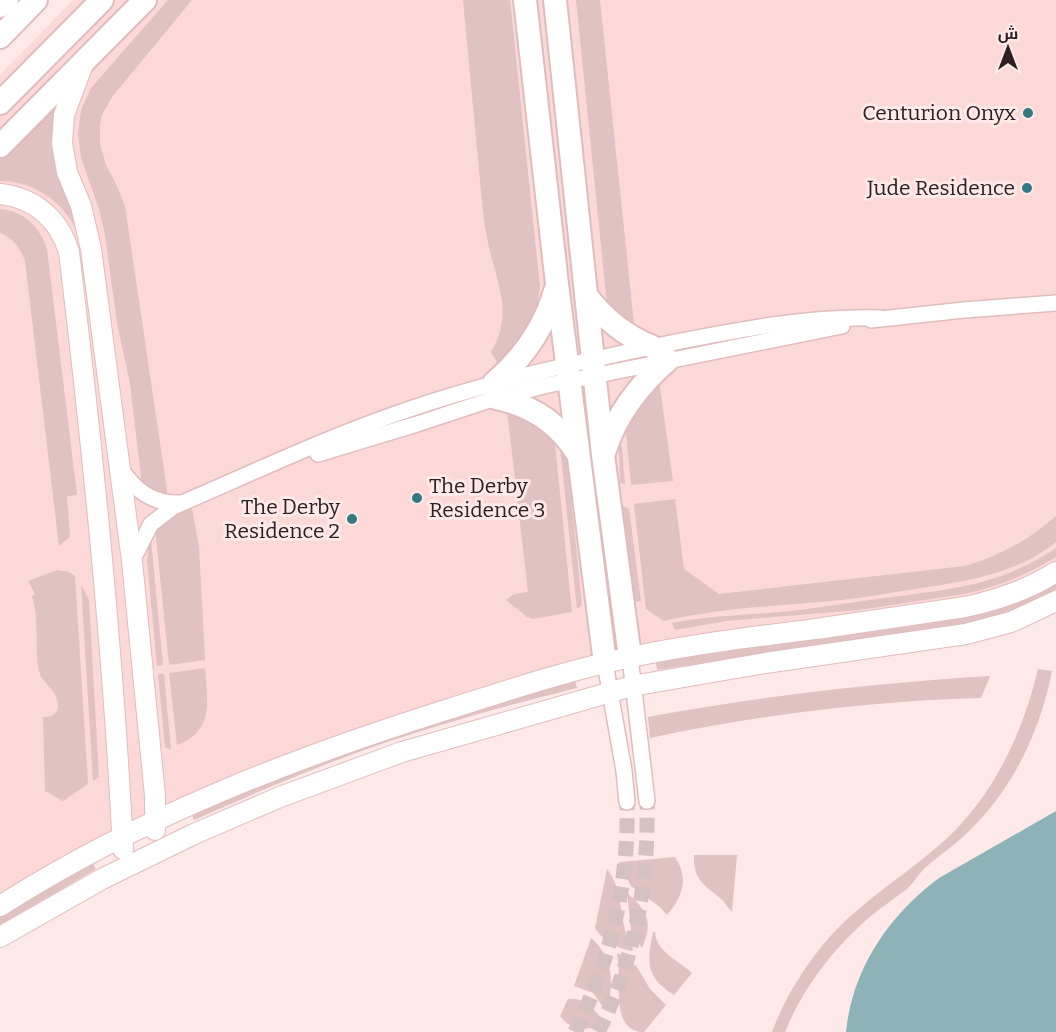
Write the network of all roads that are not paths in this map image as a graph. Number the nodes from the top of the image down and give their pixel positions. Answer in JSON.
{"nodes":[{"id":1,"x":7,"y":0,"type":"edge"},
{"id":2,"x":36,"y":0,"type":"edge"},
{"id":3,"x":102,"y":0,"type":"edge"},
{"id":4,"x":145,"y":0,"type":"edge"},
{"id":5,"x":525,"y":0,"type":"edge"},
{"id":6,"x":555,"y":0,"type":"edge"},
{"id":7,"x":0,"y":6,"type":"edge"},
{"id":8,"x":0,"y":37,"type":"edge"},
{"id":9,"x":84,"y":62,"type":"junction"},
{"id":10,"x":0,"y":103,"type":"edge"},
{"id":11,"x":0,"y":146,"type":"edge"},
{"id":12,"x":0,"y":194,"type":"edge"},
{"id":13,"x":557,"y":284,"type":"junction"},
{"id":14,"x":586,"y":295,"type":"junction"},
{"id":15,"x":1056,"y":303,"type":"edge"},
{"id":16,"x":661,"y":353,"type":"junction"},
{"id":17,"x":594,"y":367,"type":"junction"},
{"id":18,"x":568,"y":372,"type":"junction"},
{"id":19,"x":494,"y":391,"type":"junction"},
{"id":20,"x":578,"y":454,"type":"junction"},
{"id":21,"x":603,"y":455,"type":"junction"},
{"id":22,"x":120,"y":468,"type":"junction"},
{"id":23,"x":181,"y":503,"type":"junction"},
{"id":24,"x":132,"y":561,"type":"junction"},
{"id":25,"x":1056,"y":572,"type":"edge"},
{"id":26,"x":1056,"y":601,"type":"edge"},
{"id":27,"x":630,"y":657,"type":"junction"},
{"id":28,"x":605,"y":663,"type":"junction"},
{"id":29,"x":632,"y":686,"type":"junction"},
{"id":30,"x":611,"y":692,"type":"junction"},
{"id":31,"x":648,"y":801,"type":"tunnel mouth"},
{"id":32,"x":627,"y":802,"type":"tunnel mouth"},
{"id":33,"x":155,"y":821,"type":"junction"},
{"id":34,"x":122,"y":837,"type":"junction"},
{"id":35,"x":154,"y":853,"type":"junction"},
{"id":36,"x":124,"y":868,"type":"junction"},
{"id":37,"x":0,"y":906,"type":"edge"},
{"id":38,"x":0,"y":937,"type":"edge"}],
"edges":[{"from":1,"to":7,"type":"main road"},
{"from":2,"to":8,"type":"main road"},
{"from":3,"to":10,"type":"main road"},
{"from":4,"to":9,"type":"main road"},
{"from":5,"to":13,"type":"main road"},
{"from":6,"to":14,"type":"main road"},
{"from":9,"to":11,"type":"main road"},
{"from":9,"to":22,"type":"street"},
{"from":12,"to":34,"type":"street"},
{"from":13,"to":18,"type":"main road"},
{"from":13,"to":19,"type":"main road"},
{"from":14,"to":16,"type":"main road"},
{"from":14,"to":17,"type":"main road"},
{"from":15,"to":16,"type":"street"},
{"from":16,"to":17,"type":"street"},
{"from":16,"to":21,"type":"main road"},
{"from":17,"to":18,"type":"street"},
{"from":17,"to":21,"type":"main road"},
{"from":18,"to":19,"type":"street"},
{"from":18,"to":20,"type":"main road"},
{"from":19,"to":20,"type":"main road"},
{"from":19,"to":23,"type":"street"},
{"from":20,"to":28,"type":"main road"},
{"from":21,"to":27,"type":"main road"},
{"from":22,"to":23,"type":"street"},
{"from":22,"to":24,"type":"street"},
{"from":23,"to":24,"type":"street"},
{"from":24,"to":33,"type":"street"},
{"from":25,"to":27,"type":"street"},
{"from":26,"to":29,"type":"street"},
{"from":27,"to":28,"type":"street"},
{"from":27,"to":29,"type":"street"},
{"from":28,"to":30,"type":"street"},
{"from":28,"to":33,"type":"street"},
{"from":29,"to":30,"type":"street"},
{"from":29,"to":31,"type":"street"},
{"from":30,"to":32,"type":"street"},
{"from":30,"to":35,"type":"street"},
{"from":33,"to":34,"type":"street"},
{"from":33,"to":35,"type":"street"},
{"from":34,"to":36,"type":"street"},
{"from":34,"to":37,"type":"street"},
{"from":35,"to":36,"type":"street"},
{"from":36,"to":38,"type":"street"}]}
